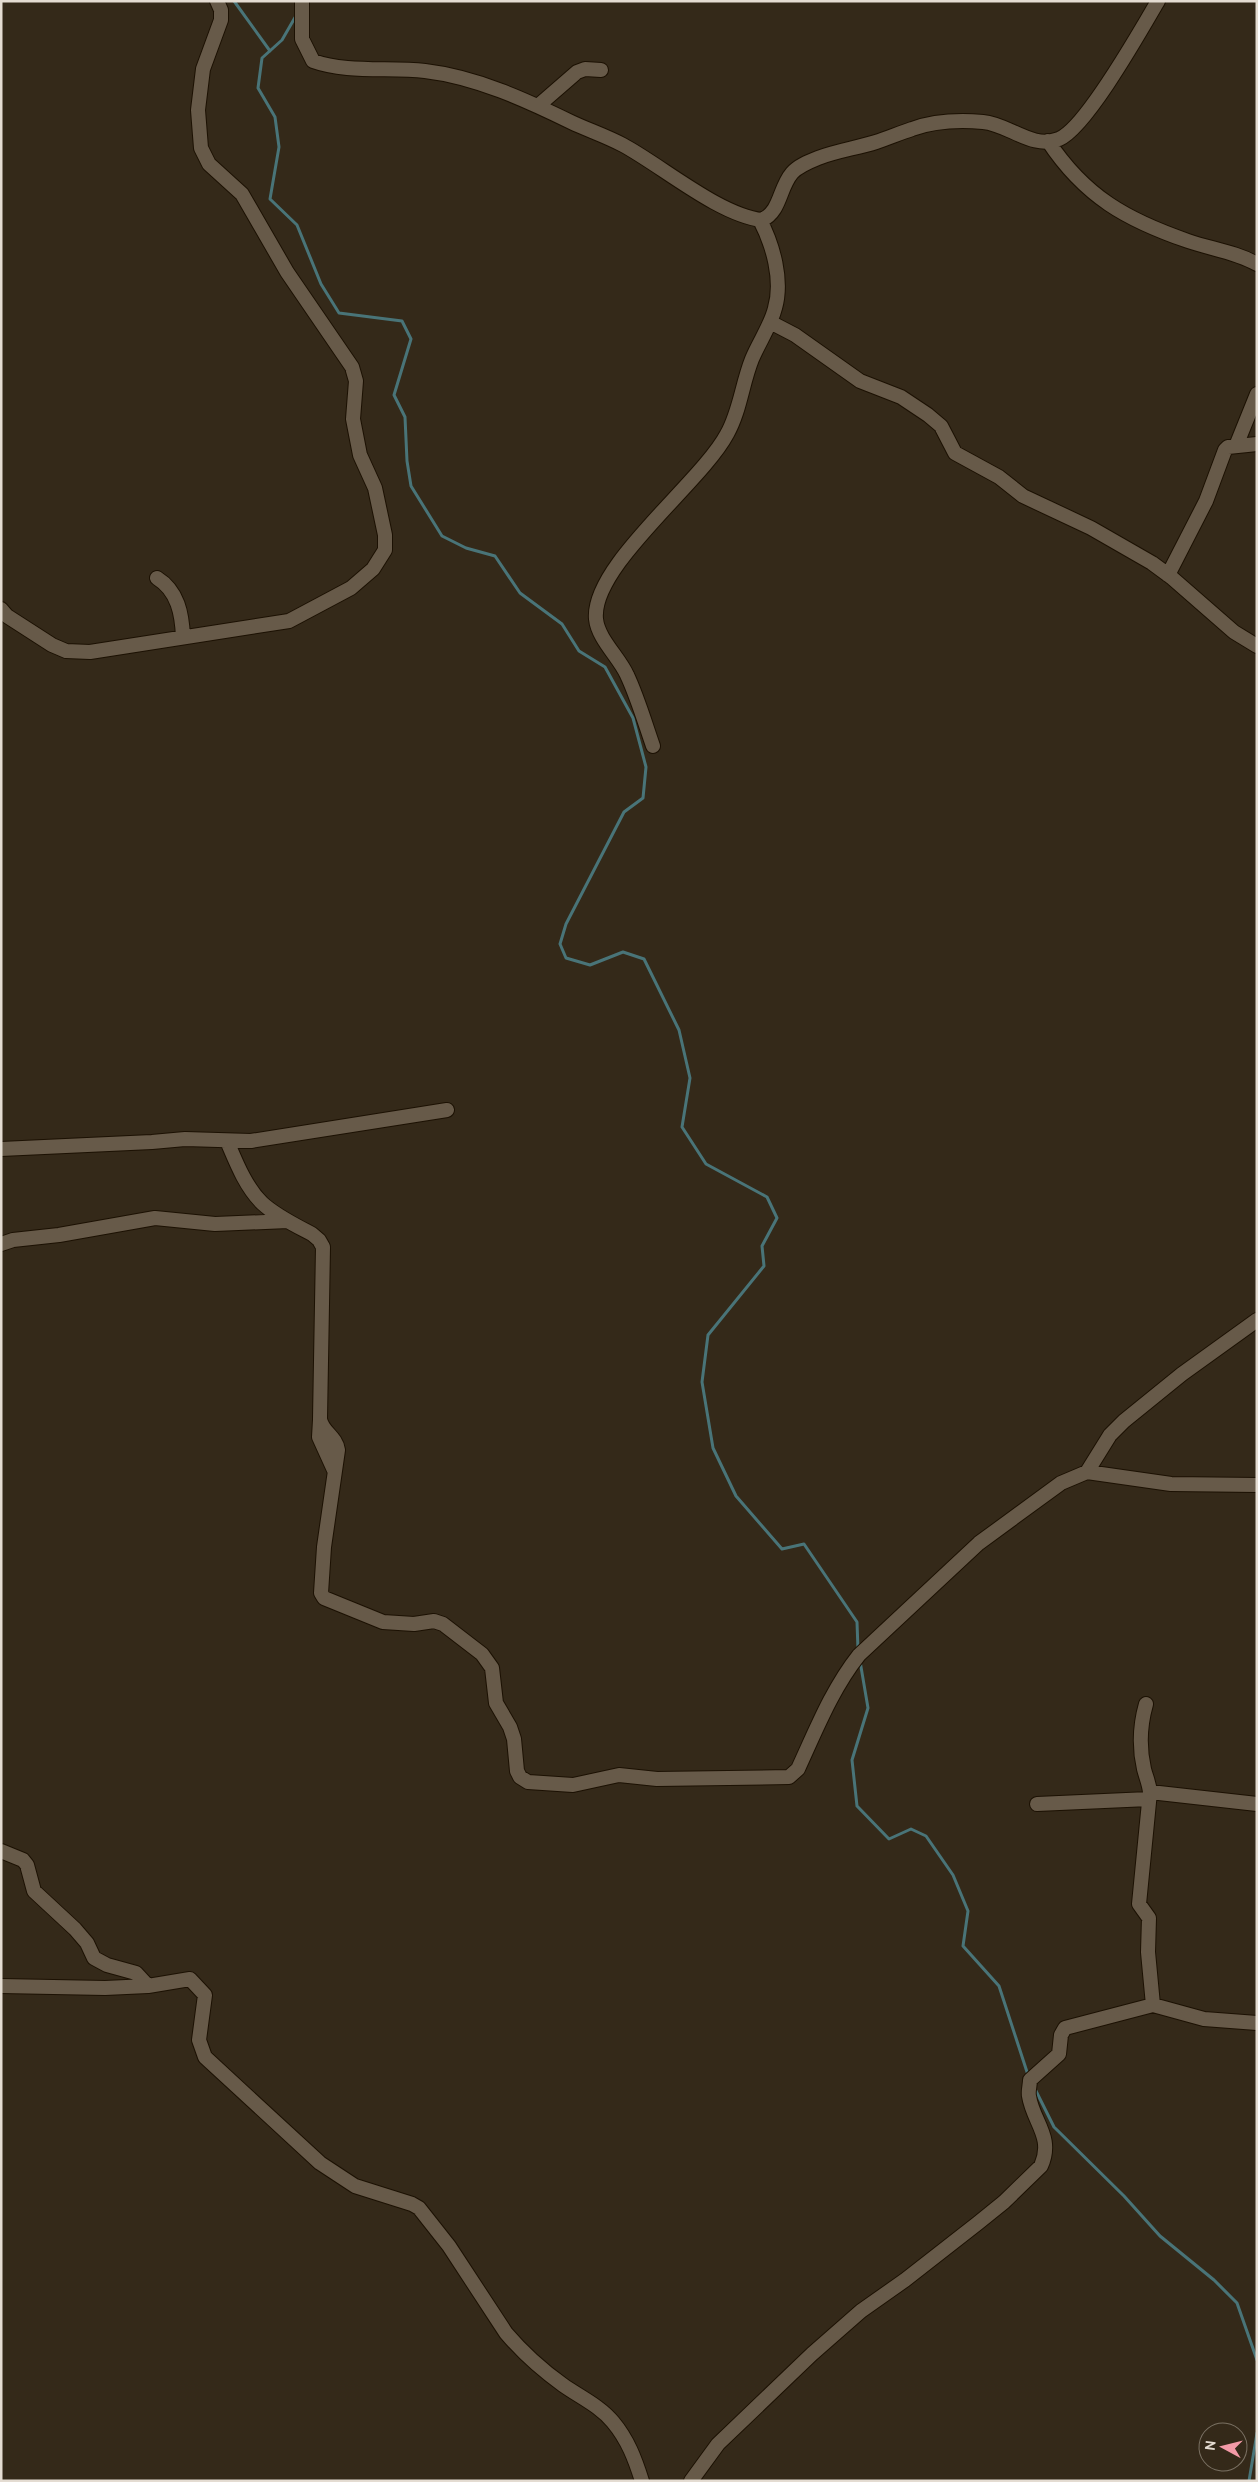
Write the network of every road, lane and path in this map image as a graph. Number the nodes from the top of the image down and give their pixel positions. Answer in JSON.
{"nodes":[{"id":1,"x":217,"y":1,"type":"edge"},
{"id":2,"x":302,"y":1,"type":"edge"},
{"id":3,"x":1158,"y":1,"type":"edge"},
{"id":4,"x":601,"y":70,"type":"dead end"},
{"id":5,"x":539,"y":106,"type":"junction"},
{"id":6,"x":1048,"y":142,"type":"junction"},
{"id":7,"x":760,"y":220,"type":"junction"},
{"id":8,"x":1257,"y":264,"type":"edge"},
{"id":9,"x":770,"y":322,"type":"junction"},
{"id":10,"x":1257,"y":394,"type":"edge"},
{"id":11,"x":1257,"y":444,"type":"edge"},
{"id":12,"x":1236,"y":446,"type":"junction"},
{"id":13,"x":1168,"y":575,"type":"junction"},
{"id":14,"x":157,"y":578,"type":"dead end"},
{"id":15,"x":1,"y":609,"type":"edge"},
{"id":16,"x":183,"y":637,"type":"junction"},
{"id":17,"x":1257,"y":646,"type":"edge"},
{"id":18,"x":653,"y":746,"type":"dead end"},
{"id":19,"x":447,"y":1110,"type":"dead end"},
{"id":20,"x":227,"y":1141,"type":"junction"},
{"id":21,"x":1,"y":1149,"type":"edge"},
{"id":22,"x":288,"y":1220,"type":"junction"},
{"id":23,"x":1,"y":1244,"type":"edge"},
{"id":24,"x":1257,"y":1320,"type":"edge"},
{"id":25,"x":1086,"y":1472,"type":"junction"},
{"id":26,"x":1257,"y":1485,"type":"edge"},
{"id":27,"x":1146,"y":1704,"type":"dead end"},
{"id":28,"x":1150,"y":1796,"type":"junction"},
{"id":29,"x":1037,"y":1804,"type":"dead end"},
{"id":30,"x":1257,"y":1804,"type":"edge"},
{"id":31,"x":1,"y":1851,"type":"edge"},
{"id":32,"x":1,"y":1986,"type":"edge"},
{"id":33,"x":148,"y":1986,"type":"junction"},
{"id":34,"x":1153,"y":2005,"type":"junction"},
{"id":35,"x":1257,"y":2023,"type":"edge"},
{"id":36,"x":642,"y":2481,"type":"edge"},
{"id":37,"x":691,"y":2481,"type":"edge"}],
"edges":[{"from":1,"to":16,"type":"street"},
{"from":2,"to":5,"type":"street"},
{"from":3,"to":6,"type":"street"},
{"from":4,"to":5,"type":"street"},
{"from":5,"to":7,"type":"street"},
{"from":6,"to":7,"type":"street"},
{"from":6,"to":8,"type":"street"},
{"from":7,"to":9,"type":"street"},
{"from":9,"to":13,"type":"street"},
{"from":9,"to":18,"type":"street"},
{"from":10,"to":12,"type":"street"},
{"from":11,"to":12,"type":"street"},
{"from":12,"to":13,"type":"street"},
{"from":13,"to":17,"type":"street"},
{"from":14,"to":16,"type":"street"},
{"from":15,"to":16,"type":"street"},
{"from":19,"to":20,"type":"street"},
{"from":20,"to":21,"type":"street"},
{"from":20,"to":22,"type":"street"},
{"from":22,"to":23,"type":"street"},
{"from":22,"to":25,"type":"street"},
{"from":24,"to":25,"type":"street"},
{"from":25,"to":26,"type":"street"},
{"from":27,"to":28,"type":"street"},
{"from":28,"to":29,"type":"street"},
{"from":28,"to":30,"type":"street"},
{"from":28,"to":34,"type":"street"},
{"from":31,"to":33,"type":"street"},
{"from":32,"to":33,"type":"street"},
{"from":33,"to":36,"type":"street"},
{"from":34,"to":35,"type":"street"},
{"from":34,"to":37,"type":"street"}]}
